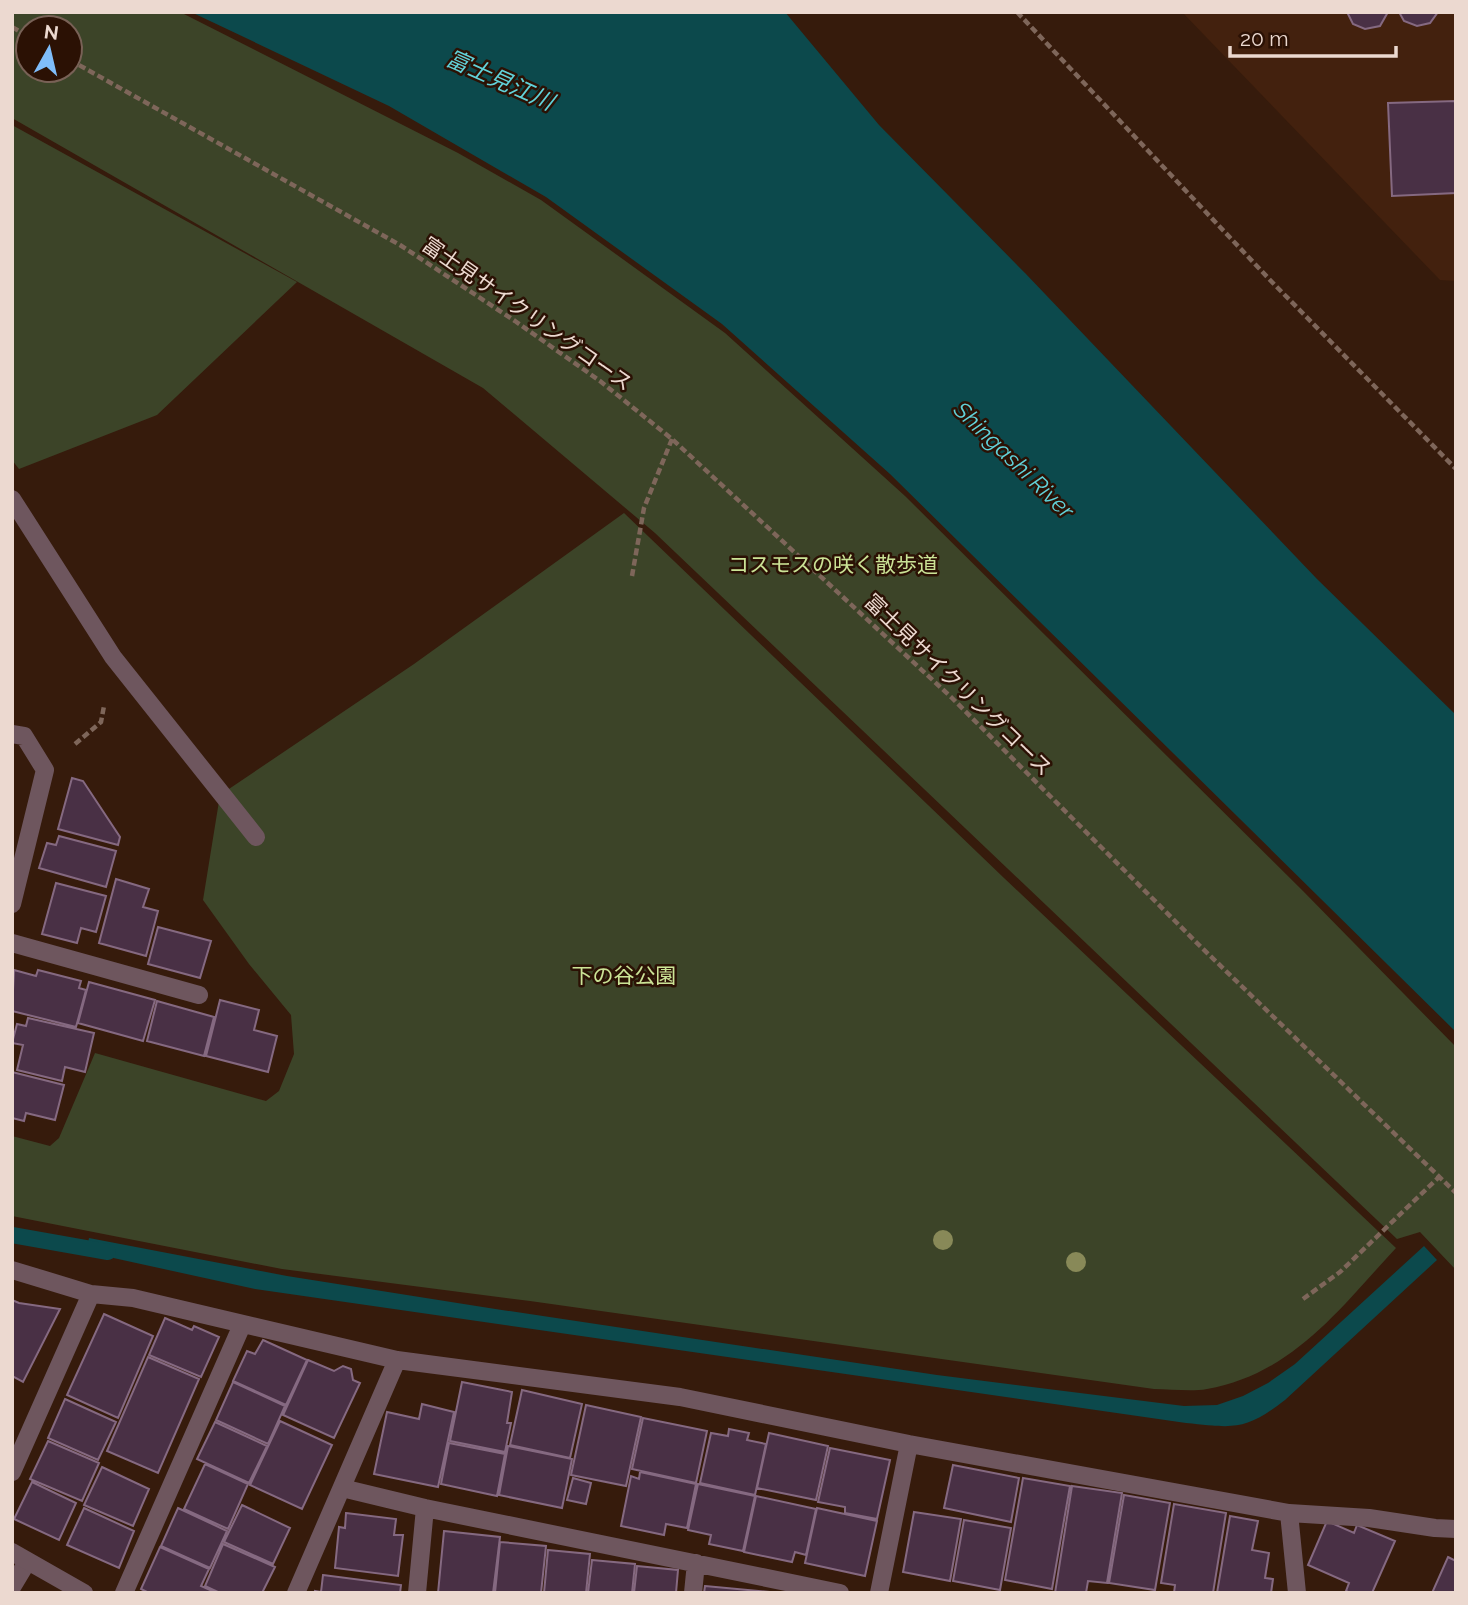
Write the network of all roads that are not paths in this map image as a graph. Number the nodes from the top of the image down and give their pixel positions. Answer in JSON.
{"nodes":[{"id":1,"x":12,"y":499,"type":"edge"},
{"id":2,"x":12,"y":734,"type":"edge"},
{"id":3,"x":256,"y":837,"type":"dead end"},
{"id":4,"x":12,"y":904,"type":"edge"},
{"id":5,"x":12,"y":943,"type":"edge"},
{"id":6,"x":199,"y":995,"type":"dead end"},
{"id":7,"x":12,"y":1270,"type":"edge"},
{"id":8,"x":91,"y":1294,"type":"junction"},
{"id":9,"x":242,"y":1325,"type":"junction"},
{"id":10,"x":397,"y":1360,"type":"junction"},
{"id":11,"x":909,"y":1444,"type":"junction"},
{"id":12,"x":12,"y":1472,"type":"edge"},
{"id":13,"x":342,"y":1488,"type":"junction"},
{"id":14,"x":425,"y":1508,"type":"junction"},
{"id":15,"x":1289,"y":1513,"type":"junction"},
{"id":16,"x":1456,"y":1529,"type":"edge"},
{"id":17,"x":20,"y":1557,"type":"edge"},
{"id":18,"x":696,"y":1563,"type":"junction"},
{"id":19,"x":12,"y":1587,"type":"edge"},
{"id":20,"x":84,"y":1593,"type":"edge"},
{"id":21,"x":124,"y":1593,"type":"edge"},
{"id":22,"x":296,"y":1593,"type":"edge"},
{"id":23,"x":417,"y":1593,"type":"edge"},
{"id":24,"x":693,"y":1593,"type":"edge"},
{"id":25,"x":840,"y":1593,"type":"edge"},
{"id":26,"x":878,"y":1593,"type":"edge"},
{"id":27,"x":1297,"y":1593,"type":"edge"}],
"edges":[{"from":1,"to":3,"type":"street"},
{"from":2,"to":4,"type":"street"},
{"from":5,"to":6,"type":"street"},
{"from":7,"to":8,"type":"street"},
{"from":8,"to":9,"type":"street"},
{"from":8,"to":12,"type":"street"},
{"from":9,"to":10,"type":"street"},
{"from":9,"to":21,"type":"street"},
{"from":10,"to":11,"type":"street"},
{"from":10,"to":13,"type":"street"},
{"from":11,"to":15,"type":"street"},
{"from":11,"to":26,"type":"street"},
{"from":13,"to":14,"type":"street"},
{"from":13,"to":22,"type":"street"},
{"from":14,"to":18,"type":"street"},
{"from":14,"to":23,"type":"street"},
{"from":15,"to":16,"type":"street"},
{"from":15,"to":27,"type":"street"},
{"from":17,"to":19,"type":"street"},
{"from":17,"to":20,"type":"street"},
{"from":18,"to":24,"type":"street"},
{"from":18,"to":25,"type":"street"}]}
